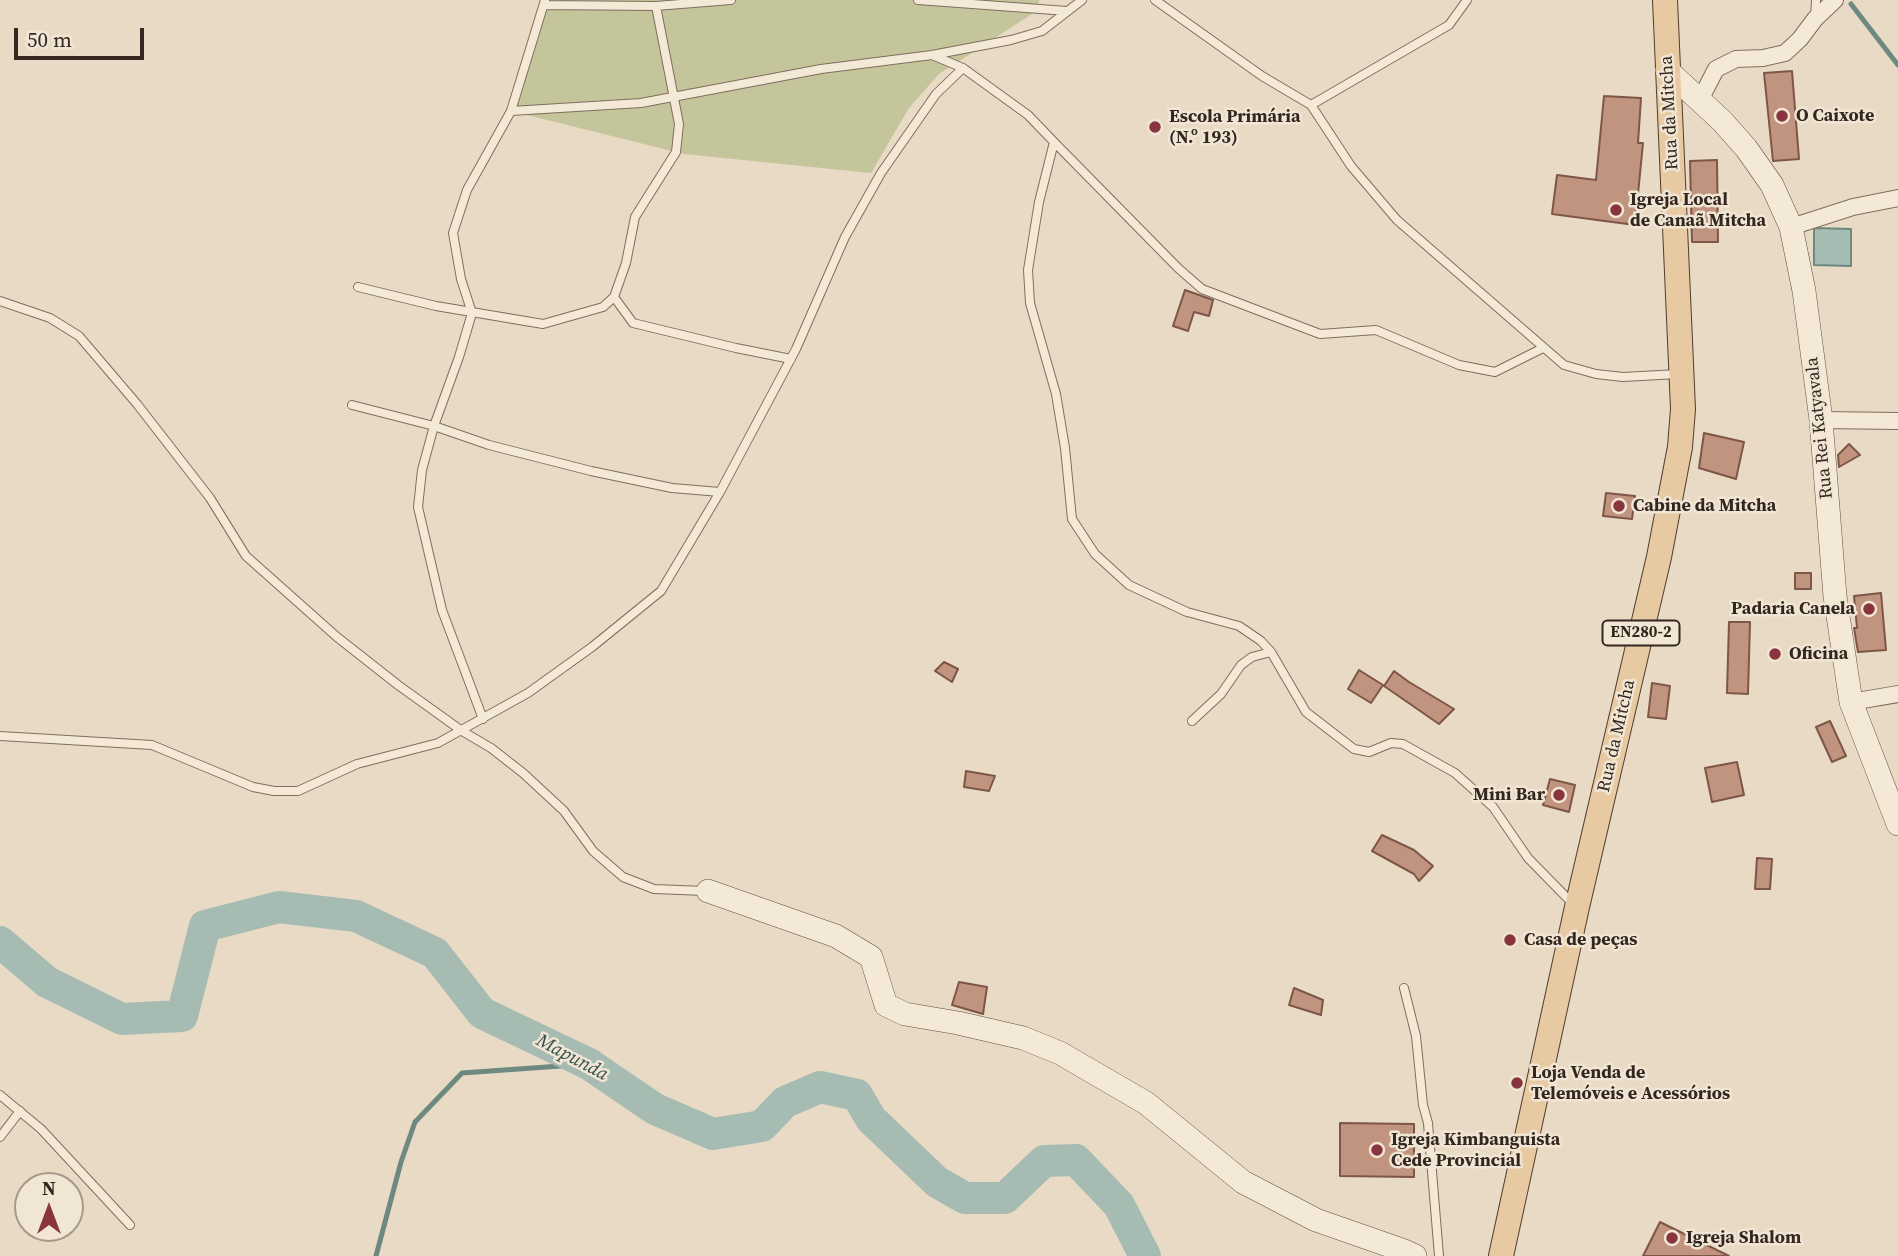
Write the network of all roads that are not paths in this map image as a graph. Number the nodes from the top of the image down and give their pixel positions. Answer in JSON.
{"nodes":[{"id":1,"x":731,"y":0,"type":"edge"},
{"id":2,"x":918,"y":0,"type":"edge"},
{"id":3,"x":1082,"y":0,"type":"edge"},
{"id":4,"x":1155,"y":0,"type":"edge"},
{"id":5,"x":1467,"y":0,"type":"edge"},
{"id":6,"x":1665,"y":0,"type":"edge"},
{"id":7,"x":1816,"y":0,"type":"edge"},
{"id":8,"x":1835,"y":0,"type":"edge"},
{"id":9,"x":545,"y":3,"type":"edge"},
{"id":10,"x":656,"y":6,"type":"junction"},
{"id":11,"x":1067,"y":11,"type":"junction"},
{"id":12,"x":1815,"y":19,"type":"junction"},
{"id":13,"x":932,"y":55,"type":"junction"},
{"id":14,"x":963,"y":68,"type":"junction"},
{"id":15,"x":1668,"y":70,"type":"junction"},
{"id":16,"x":674,"y":98,"type":"junction"},
{"id":17,"x":1700,"y":100,"type":"junction"},
{"id":18,"x":1311,"y":105,"type":"junction"},
{"id":19,"x":511,"y":111,"type":"junction"},
{"id":20,"x":1054,"y":142,"type":"junction"},
{"id":21,"x":1898,"y":198,"type":"edge"},
{"id":22,"x":1791,"y":227,"type":"junction"},
{"id":23,"x":358,"y":286,"type":"dead end"},
{"id":24,"x":614,"y":297,"type":"junction"},
{"id":25,"x":0,"y":301,"type":"edge"},
{"id":26,"x":472,"y":313,"type":"junction"},
{"id":27,"x":1544,"y":348,"type":"junction"},
{"id":28,"x":791,"y":359,"type":"junction"},
{"id":29,"x":1681,"y":374,"type":"junction"},
{"id":30,"x":352,"y":405,"type":"dead end"},
{"id":31,"x":1821,"y":420,"type":"junction"},
{"id":32,"x":1898,"y":421,"type":"edge"},
{"id":33,"x":434,"y":426,"type":"junction"},
{"id":34,"x":720,"y":492,"type":"junction"},
{"id":35,"x":1271,"y":652,"type":"junction"},
{"id":36,"x":1898,"y":694,"type":"edge"},
{"id":37,"x":1851,"y":702,"type":"junction"},
{"id":38,"x":483,"y":719,"type":"junction"},
{"id":39,"x":1192,"y":721,"type":"dead end"},
{"id":40,"x":461,"y":732,"type":"junction"},
{"id":41,"x":0,"y":736,"type":"edge"},
{"id":42,"x":1898,"y":824,"type":"edge"},
{"id":43,"x":708,"y":891,"type":"joint"},
{"id":44,"x":1577,"y":907,"type":"junction"},
{"id":45,"x":1404,"y":988,"type":"dead end"},
{"id":46,"x":0,"y":1095,"type":"edge"},
{"id":47,"x":20,"y":1111,"type":"junction"},
{"id":48,"x":0,"y":1137,"type":"edge"},
{"id":49,"x":130,"y":1225,"type":"dead end"},
{"id":50,"x":1415,"y":1256,"type":"edge"},
{"id":51,"x":1439,"y":1256,"type":"edge"},
{"id":52,"x":1502,"y":1256,"type":"edge"}],
"edges":[{"from":1,"to":10,"type":"lane"},
{"from":2,"to":11,"type":"lane"},
{"from":3,"to":11,"type":"lane"},
{"from":4,"to":18,"type":"lane"},
{"from":5,"to":18,"type":"lane"},
{"from":6,"to":15,"type":"main road","name":"Rua da Mitcha","number":"EN280-2"},
{"from":7,"to":12,"type":"lane"},
{"from":8,"to":12,"type":"street"},
{"from":9,"to":10,"type":"lane"},
{"from":9,"to":19,"type":"lane"},
{"from":10,"to":16,"type":"lane"},
{"from":11,"to":13,"type":"lane"},
{"from":12,"to":17,"type":"street"},
{"from":13,"to":14,"type":"lane"},
{"from":13,"to":16,"type":"lane"},
{"from":14,"to":20,"type":"lane"},
{"from":14,"to":28,"type":"lane"},
{"from":15,"to":17,"type":"main road","name":"Rua Rei Katyavala"},
{"from":15,"to":29,"type":"main road","name":"Rua da Mitcha","number":"EN280-2"},
{"from":16,"to":19,"type":"lane"},
{"from":16,"to":24,"type":"lane"},
{"from":17,"to":22,"type":"main road","name":"Rua Rei Katyavala"},
{"from":18,"to":27,"type":"lane"},
{"from":19,"to":26,"type":"lane"},
{"from":20,"to":27,"type":"lane"},
{"from":20,"to":35,"type":"lane"},
{"from":21,"to":22,"type":"street"},
{"from":22,"to":31,"type":"main road","name":"Rua Rei Katyavala"},
{"from":23,"to":26,"type":"lane"},
{"from":24,"to":26,"type":"lane"},
{"from":24,"to":28,"type":"lane"},
{"from":25,"to":40,"type":"lane"},
{"from":26,"to":33,"type":"lane"},
{"from":27,"to":29,"type":"lane"},
{"from":28,"to":34,"type":"lane"},
{"from":29,"to":44,"type":"main road","name":"Rua da Mitcha","number":"EN280-2"},
{"from":30,"to":33,"type":"lane"},
{"from":31,"to":32,"type":"street"},
{"from":31,"to":37,"type":"main road","name":"Rua Rei Katyavala"},
{"from":33,"to":34,"type":"lane"},
{"from":33,"to":38,"type":"lane"},
{"from":34,"to":38,"type":"lane"},
{"from":35,"to":39,"type":"lane"},
{"from":35,"to":44,"type":"lane"},
{"from":36,"to":37,"type":"street"},
{"from":37,"to":42,"type":"main road","name":"Rua Rei Katyavala"},
{"from":38,"to":40,"type":"lane"},
{"from":40,"to":41,"type":"lane"},
{"from":40,"to":43,"type":"lane"},
{"from":43,"to":50,"type":"main road"},
{"from":44,"to":52,"type":"main road","name":"Rua da Mitcha","number":"EN280-2"},
{"from":45,"to":51,"type":"lane"},
{"from":46,"to":47,"type":"lane"},
{"from":47,"to":48,"type":"lane"},
{"from":47,"to":49,"type":"lane"}]}
